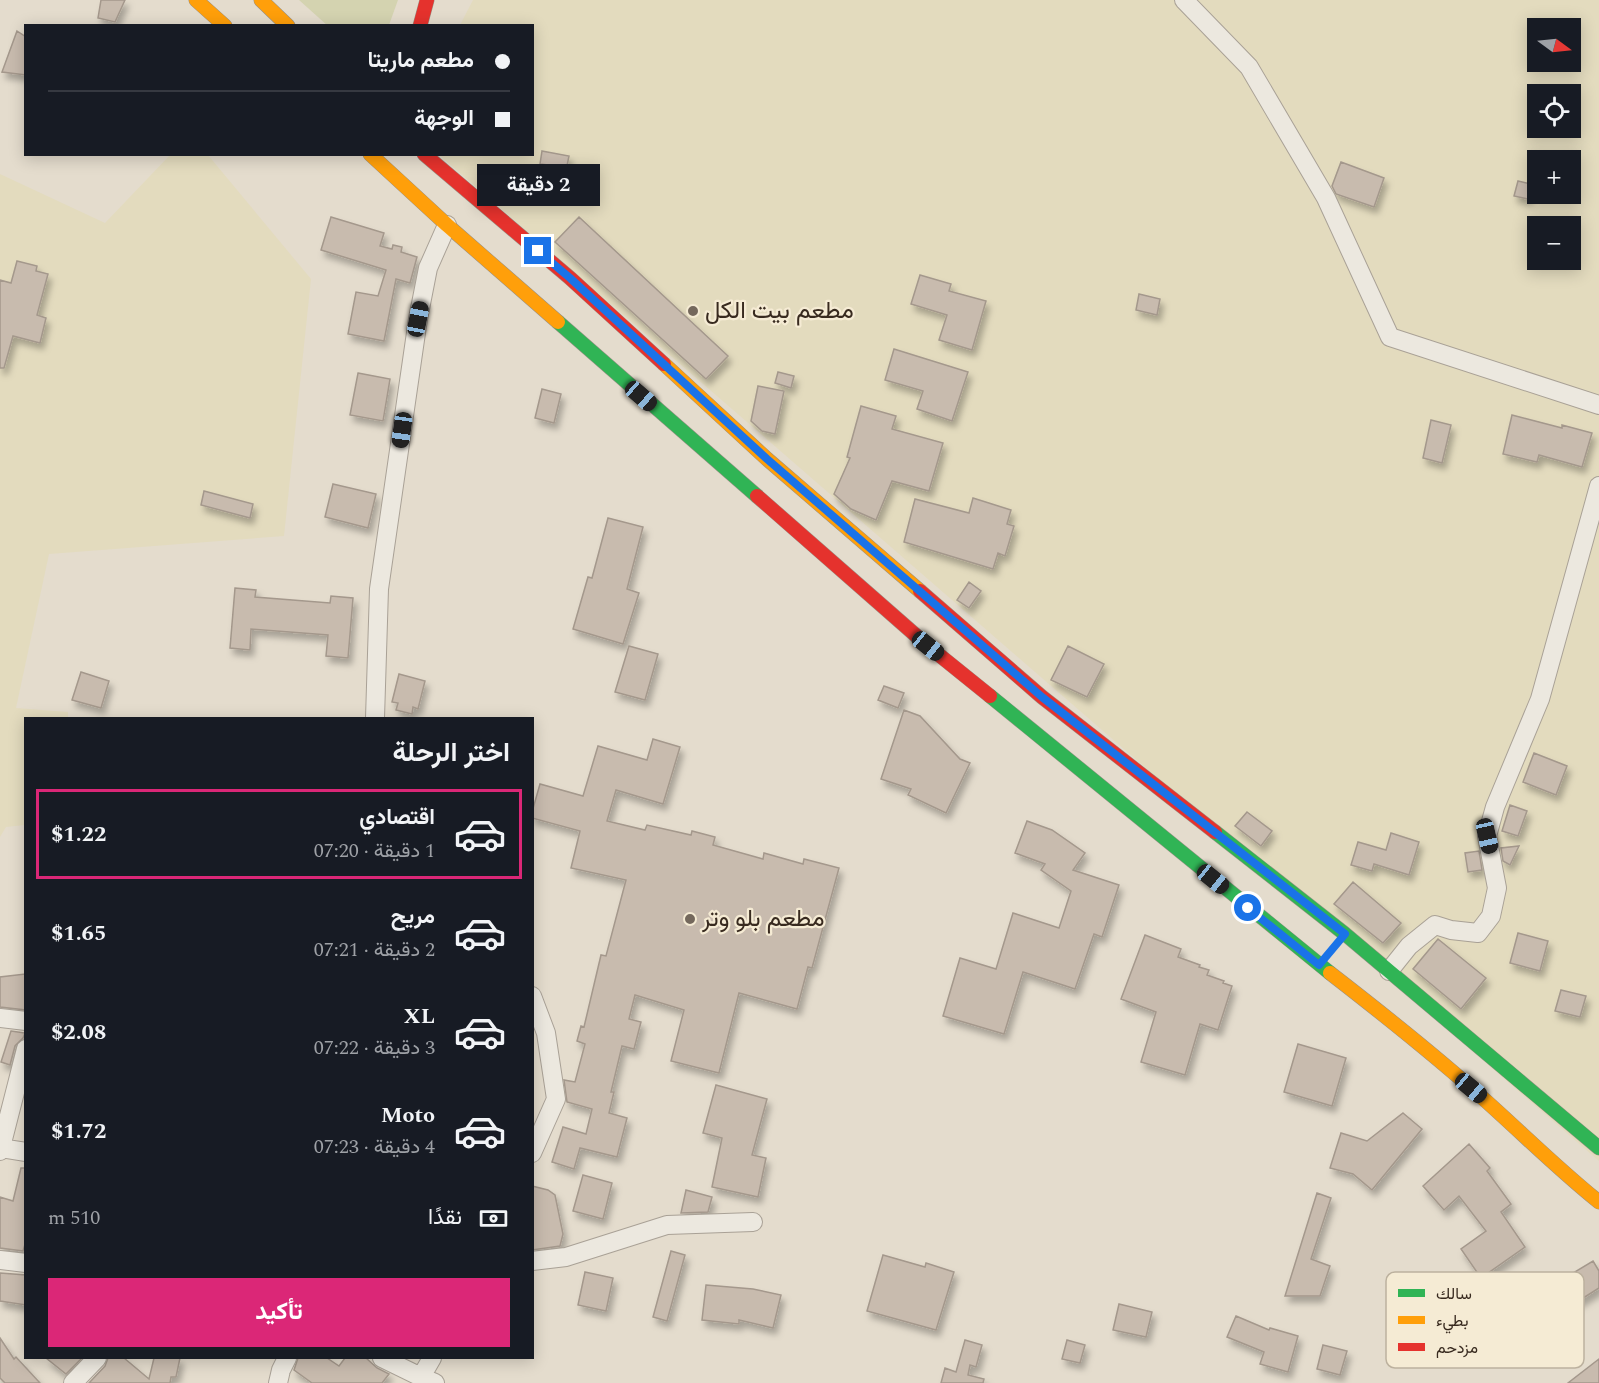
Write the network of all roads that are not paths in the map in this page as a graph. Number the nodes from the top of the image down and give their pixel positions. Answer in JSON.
{"nodes":[{"id":1,"x":196,"y":0,"type":"edge"},
{"id":2,"x":261,"y":0,"type":"edge"},
{"id":3,"x":427,"y":0,"type":"edge"},
{"id":4,"x":1184,"y":0,"type":"edge"},
{"id":5,"x":223,"y":24,"type":"edge"},
{"id":6,"x":286,"y":24,"type":"edge"},
{"id":7,"x":421,"y":24,"type":"edge"},
{"id":8,"x":372,"y":156,"type":"edge"},
{"id":9,"x":426,"y":156,"type":"edge"},
{"id":10,"x":445,"y":156,"type":"edge"},
{"id":11,"x":458,"y":183,"type":"junction"},
{"id":12,"x":447,"y":225,"type":"junction"},
{"id":13,"x":1599,"y":405,"type":"edge"},
{"id":14,"x":754,"y":471,"type":"junction"},
{"id":15,"x":1599,"y":486,"type":"edge"},
{"id":16,"x":375,"y":717,"type":"edge"},
{"id":17,"x":1389,"y":971,"type":"junction"},
{"id":18,"x":534,"y":1001,"type":"edge"},
{"id":19,"x":0,"y":1018,"type":"edge"},
{"id":20,"x":24,"y":1021,"type":"edge"},
{"id":21,"x":24,"y":1057,"type":"edge"},
{"id":22,"x":1593,"y":1147,"type":"edge"},
{"id":23,"x":534,"y":1148,"type":"edge"},
{"id":24,"x":0,"y":1149,"type":"edge"},
{"id":25,"x":24,"y":1152,"type":"edge"},
{"id":26,"x":1599,"y":1202,"type":"edge"},
{"id":27,"x":753,"y":1222,"type":"dead end"},
{"id":28,"x":0,"y":1260,"type":"edge"},
{"id":29,"x":534,"y":1261,"type":"edge"},
{"id":30,"x":24,"y":1263,"type":"edge"},
{"id":31,"x":96,"y":1359,"type":"edge"},
{"id":32,"x":286,"y":1359,"type":"edge"},
{"id":33,"x":383,"y":1359,"type":"edge"},
{"id":34,"x":432,"y":1359,"type":"edge"},
{"id":35,"x":397,"y":1375,"type":"edge"},
{"id":36,"x":428,"y":1380,"type":"edge"},
{"id":37,"x":73,"y":1383,"type":"edge"},
{"id":38,"x":278,"y":1383,"type":"edge"}],
"edges":[{"from":1,"to":5,"type":"main road"},
{"from":2,"to":6,"type":"main road"},
{"from":3,"to":7,"type":"main road"},
{"from":4,"to":13,"type":"street"},
{"from":8,"to":12,"type":"main road"},
{"from":9,"to":11,"type":"main road"},
{"from":10,"to":11,"type":"main road"},
{"from":11,"to":14,"type":"main road"},
{"from":12,"to":14,"type":"main road"},
{"from":12,"to":16,"type":"street"},
{"from":14,"to":17,"type":"main road"},
{"from":14,"to":26,"type":"main road"},
{"from":15,"to":17,"type":"street"},
{"from":17,"to":22,"type":"main road"},
{"from":18,"to":23,"type":"street"},
{"from":19,"to":20,"type":"street"},
{"from":21,"to":24,"type":"street"},
{"from":24,"to":25,"type":"street"},
{"from":27,"to":29,"type":"street"},
{"from":28,"to":30,"type":"street"},
{"from":31,"to":37,"type":"street"},
{"from":32,"to":38,"type":"street"},
{"from":33,"to":35,"type":"street"},
{"from":34,"to":36,"type":"street"},
{"from":35,"to":36,"type":"street"}]}
